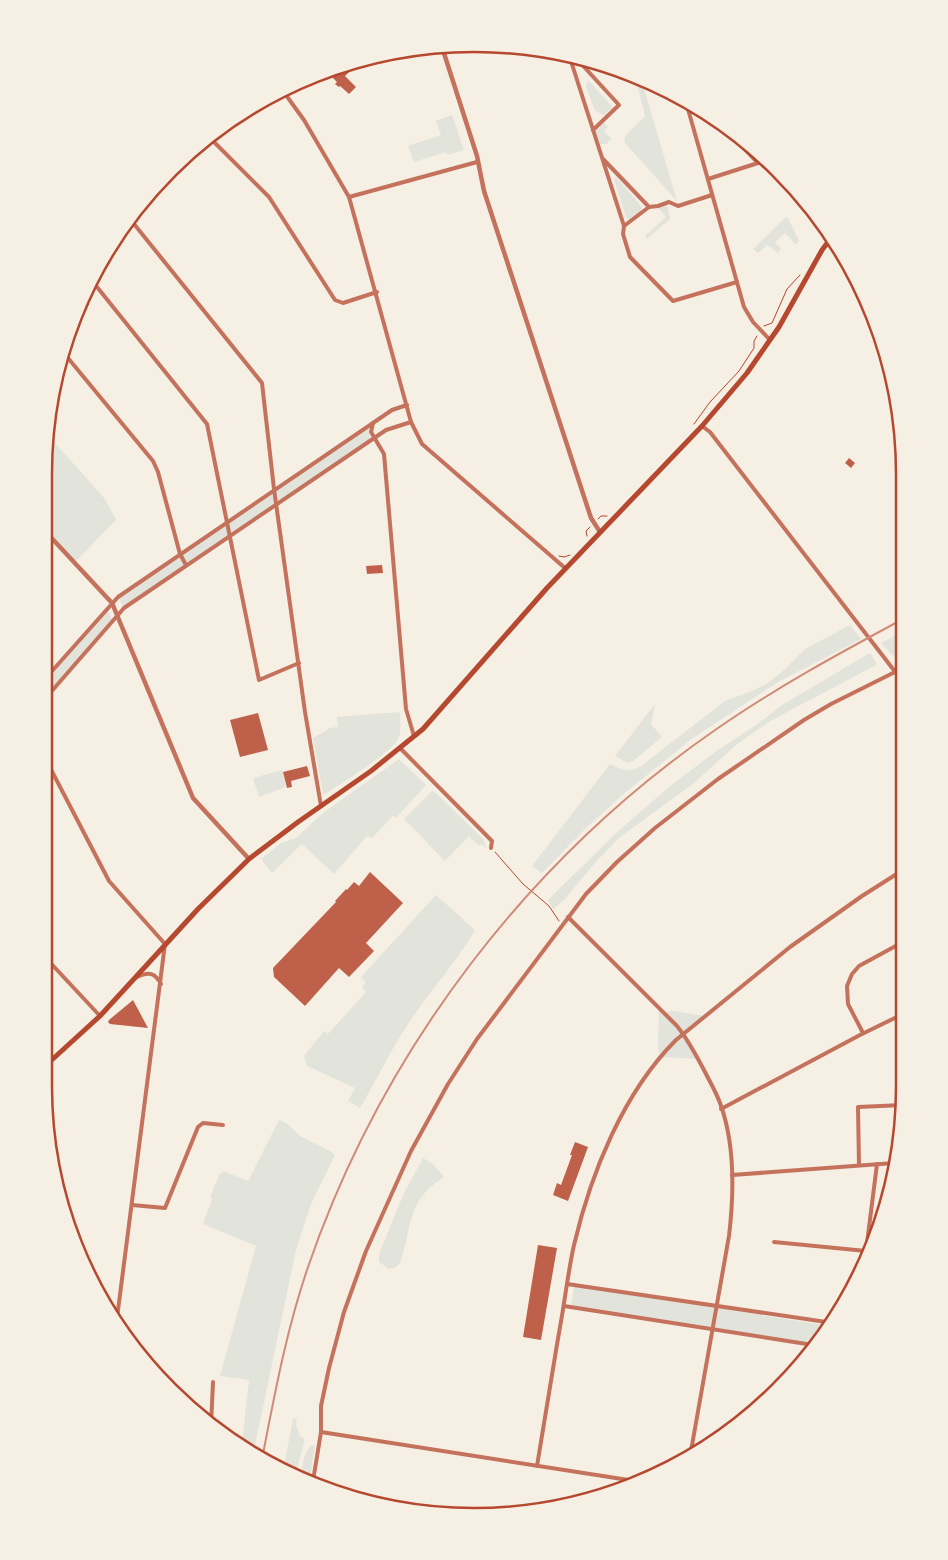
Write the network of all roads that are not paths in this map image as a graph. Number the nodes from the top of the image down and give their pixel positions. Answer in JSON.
{"nodes":[{"id":1,"x":444,"y":53,"type":"edge"},
{"id":2,"x":572,"y":65,"type":"edge"},
{"id":3,"x":585,"y":68,"type":"edge"},
{"id":4,"x":287,"y":97,"type":"edge"},
{"id":5,"x":689,"y":111,"type":"edge"},
{"id":6,"x":593,"y":130,"type":"junction"},
{"id":7,"x":214,"y":142,"type":"edge"},
{"id":8,"x":602,"y":157,"type":"junction"},
{"id":9,"x":755,"y":160,"type":"edge"},
{"id":10,"x":477,"y":162,"type":"junction"},
{"id":11,"x":758,"y":163,"type":"joint"},
{"id":12,"x":708,"y":179,"type":"junction"},
{"id":13,"x":712,"y":195,"type":"junction"},
{"id":14,"x":349,"y":197,"type":"junction"},
{"id":15,"x":649,"y":207,"type":"junction"},
{"id":16,"x":135,"y":225,"type":"edge"},
{"id":17,"x":624,"y":226,"type":"junction"},
{"id":18,"x":827,"y":245,"type":"edge"},
{"id":19,"x":737,"y":282,"type":"junction"},
{"id":20,"x":97,"y":287,"type":"edge"},
{"id":21,"x":377,"y":292,"type":"junction"},
{"id":22,"x":770,"y":340,"type":"junction"},
{"id":23,"x":69,"y":359,"type":"edge"},
{"id":24,"x":407,"y":404,"type":"junction"},
{"id":25,"x":412,"y":422,"type":"junction"},
{"id":26,"x":373,"y":423,"type":"junction"},
{"id":27,"x":702,"y":426,"type":"junction"},
{"id":28,"x":374,"y":438,"type":"junction"},
{"id":29,"x":274,"y":489,"type":"junction"},
{"id":30,"x":277,"y":504,"type":"junction"},
{"id":31,"x":227,"y":522,"type":"junction"},
{"id":32,"x":600,"y":532,"type":"junction"},
{"id":33,"x":230,"y":535,"type":"junction"},
{"id":34,"x":52,"y":539,"type":"edge"},
{"id":35,"x":180,"y":554,"type":"junction"},
{"id":36,"x":186,"y":565,"type":"junction"},
{"id":37,"x":565,"y":568,"type":"junction"},
{"id":38,"x":112,"y":603,"type":"junction"},
{"id":39,"x":118,"y":615,"type":"junction"},
{"id":40,"x":298,"y":663,"type":"junction"},
{"id":41,"x":52,"y":671,"type":"edge"},
{"id":42,"x":895,"y":672,"type":"joint"},
{"id":43,"x":52,"y":691,"type":"edge"},
{"id":44,"x":414,"y":736,"type":"junction"},
{"id":45,"x":401,"y":748,"type":"junction"},
{"id":46,"x":52,"y":771,"type":"edge"},
{"id":47,"x":321,"y":806,"type":"junction"},
{"id":48,"x":491,"y":848,"type":"road end"},
{"id":49,"x":249,"y":859,"type":"junction"},
{"id":50,"x":896,"y":874,"type":"edge"},
{"id":51,"x":568,"y":917,"type":"junction"},
{"id":52,"x":165,"y":944,"type":"junction"},
{"id":53,"x":896,"y":946,"type":"edge"},
{"id":54,"x":52,"y":965,"type":"edge"},
{"id":55,"x":137,"y":977,"type":"junction"},
{"id":56,"x":161,"y":984,"type":"junction"},
{"id":57,"x":100,"y":1016,"type":"junction"},
{"id":58,"x":896,"y":1018,"type":"edge"},
{"id":59,"x":684,"y":1034,"type":"junction"},
{"id":60,"x":863,"y":1034,"type":"junction"},
{"id":61,"x":52,"y":1060,"type":"edge"},
{"id":62,"x":895,"y":1106,"type":"edge"},
{"id":63,"x":722,"y":1108,"type":"junction"},
{"id":64,"x":223,"y":1125,"type":"dead end"},
{"id":65,"x":888,"y":1163,"type":"edge"},
{"id":66,"x":877,"y":1164,"type":"junction"},
{"id":67,"x":859,"y":1165,"type":"junction"},
{"id":68,"x":732,"y":1175,"type":"junction"},
{"id":69,"x":132,"y":1205,"type":"junction"},
{"id":70,"x":868,"y":1233,"type":"edge"},
{"id":71,"x":774,"y":1242,"type":"dead end"},
{"id":72,"x":861,"y":1251,"type":"edge"},
{"id":73,"x":567,"y":1284,"type":"junction"},
{"id":74,"x":564,"y":1306,"type":"junction"},
{"id":75,"x":716,"y":1306,"type":"junction"},
{"id":76,"x":118,"y":1311,"type":"edge"},
{"id":77,"x":823,"y":1322,"type":"edge"},
{"id":78,"x":712,"y":1329,"type":"junction"},
{"id":79,"x":807,"y":1344,"type":"edge"},
{"id":80,"x":214,"y":1382,"type":"dead end"},
{"id":81,"x":212,"y":1416,"type":"edge"},
{"id":82,"x":321,"y":1432,"type":"junction"},
{"id":83,"x":692,"y":1447,"type":"edge"},
{"id":84,"x":537,"y":1466,"type":"junction"},
{"id":85,"x":314,"y":1475,"type":"edge"},
{"id":86,"x":624,"y":1479,"type":"edge"}],
"edges":[{"from":1,"to":10,"type":"street"},
{"from":2,"to":6,"type":"street"},
{"from":3,"to":6,"type":"street"},
{"from":4,"to":14,"type":"street"},
{"from":5,"to":12,"type":"street"},
{"from":6,"to":8,"type":"street"},
{"from":7,"to":21,"type":"street"},
{"from":8,"to":15,"type":"street"},
{"from":8,"to":17,"type":"street"},
{"from":9,"to":11,"type":"street"},
{"from":10,"to":14,"type":"street"},
{"from":10,"to":32,"type":"street"},
{"from":11,"to":12,"type":"street"},
{"from":12,"to":13,"type":"street"},
{"from":13,"to":15,"type":"street"},
{"from":13,"to":19,"type":"street"},
{"from":14,"to":21,"type":"street"},
{"from":15,"to":17,"type":"street"},
{"from":16,"to":29,"type":"street"},
{"from":17,"to":19,"type":"street"},
{"from":18,"to":22,"type":"main road"},
{"from":19,"to":22,"type":"street"},
{"from":20,"to":31,"type":"street"},
{"from":21,"to":24,"type":"street"},
{"from":22,"to":27,"type":"main road"},
{"from":23,"to":35,"type":"street"},
{"from":24,"to":25,"type":"street"},
{"from":24,"to":26,"type":"street"},
{"from":25,"to":28,"type":"street"},
{"from":25,"to":37,"type":"street"},
{"from":26,"to":28,"type":"street"},
{"from":26,"to":29,"type":"street"},
{"from":27,"to":32,"type":"main road"},
{"from":27,"to":42,"type":"street"},
{"from":28,"to":30,"type":"street"},
{"from":28,"to":44,"type":"street"},
{"from":29,"to":30,"type":"street"},
{"from":29,"to":31,"type":"street"},
{"from":30,"to":33,"type":"street"},
{"from":30,"to":40,"type":"street"},
{"from":31,"to":33,"type":"street"},
{"from":31,"to":35,"type":"street"},
{"from":32,"to":37,"type":"main road"},
{"from":33,"to":36,"type":"street"},
{"from":33,"to":40,"type":"street"},
{"from":34,"to":38,"type":"street"},
{"from":35,"to":36,"type":"street"},
{"from":35,"to":38,"type":"street"},
{"from":36,"to":39,"type":"street"},
{"from":37,"to":44,"type":"main road"},
{"from":38,"to":39,"type":"street"},
{"from":38,"to":41,"type":"street"},
{"from":39,"to":43,"type":"street"},
{"from":39,"to":49,"type":"street"},
{"from":40,"to":47,"type":"street"},
{"from":42,"to":51,"type":"street"},
{"from":44,"to":45,"type":"main road"},
{"from":45,"to":47,"type":"main road"},
{"from":45,"to":48,"type":"street"},
{"from":46,"to":52,"type":"street"},
{"from":47,"to":49,"type":"main road"},
{"from":49,"to":52,"type":"main road"},
{"from":50,"to":59,"type":"street"},
{"from":51,"to":59,"type":"street"},
{"from":51,"to":82,"type":"street"},
{"from":52,"to":55,"type":"main road"},
{"from":52,"to":56,"type":"street"},
{"from":53,"to":60,"type":"street"},
{"from":54,"to":57,"type":"street"},
{"from":55,"to":56,"type":"street"},
{"from":55,"to":57,"type":"main road"},
{"from":56,"to":69,"type":"street"},
{"from":57,"to":61,"type":"main road"},
{"from":58,"to":60,"type":"street"},
{"from":59,"to":63,"type":"street"},
{"from":59,"to":73,"type":"street"},
{"from":60,"to":63,"type":"street"},
{"from":62,"to":67,"type":"street"},
{"from":63,"to":68,"type":"street"},
{"from":64,"to":69,"type":"street"},
{"from":65,"to":66,"type":"street"},
{"from":66,"to":67,"type":"street"},
{"from":66,"to":70,"type":"street"},
{"from":67,"to":68,"type":"street"},
{"from":68,"to":75,"type":"street"},
{"from":69,"to":76,"type":"street"},
{"from":71,"to":72,"type":"street"},
{"from":73,"to":74,"type":"street"},
{"from":73,"to":75,"type":"street"},
{"from":74,"to":78,"type":"street"},
{"from":74,"to":84,"type":"street"},
{"from":75,"to":77,"type":"street"},
{"from":75,"to":78,"type":"street"},
{"from":78,"to":79,"type":"street"},
{"from":78,"to":83,"type":"street"},
{"from":80,"to":81,"type":"street"},
{"from":82,"to":84,"type":"street"},
{"from":82,"to":85,"type":"street"},
{"from":84,"to":86,"type":"street"}]}
